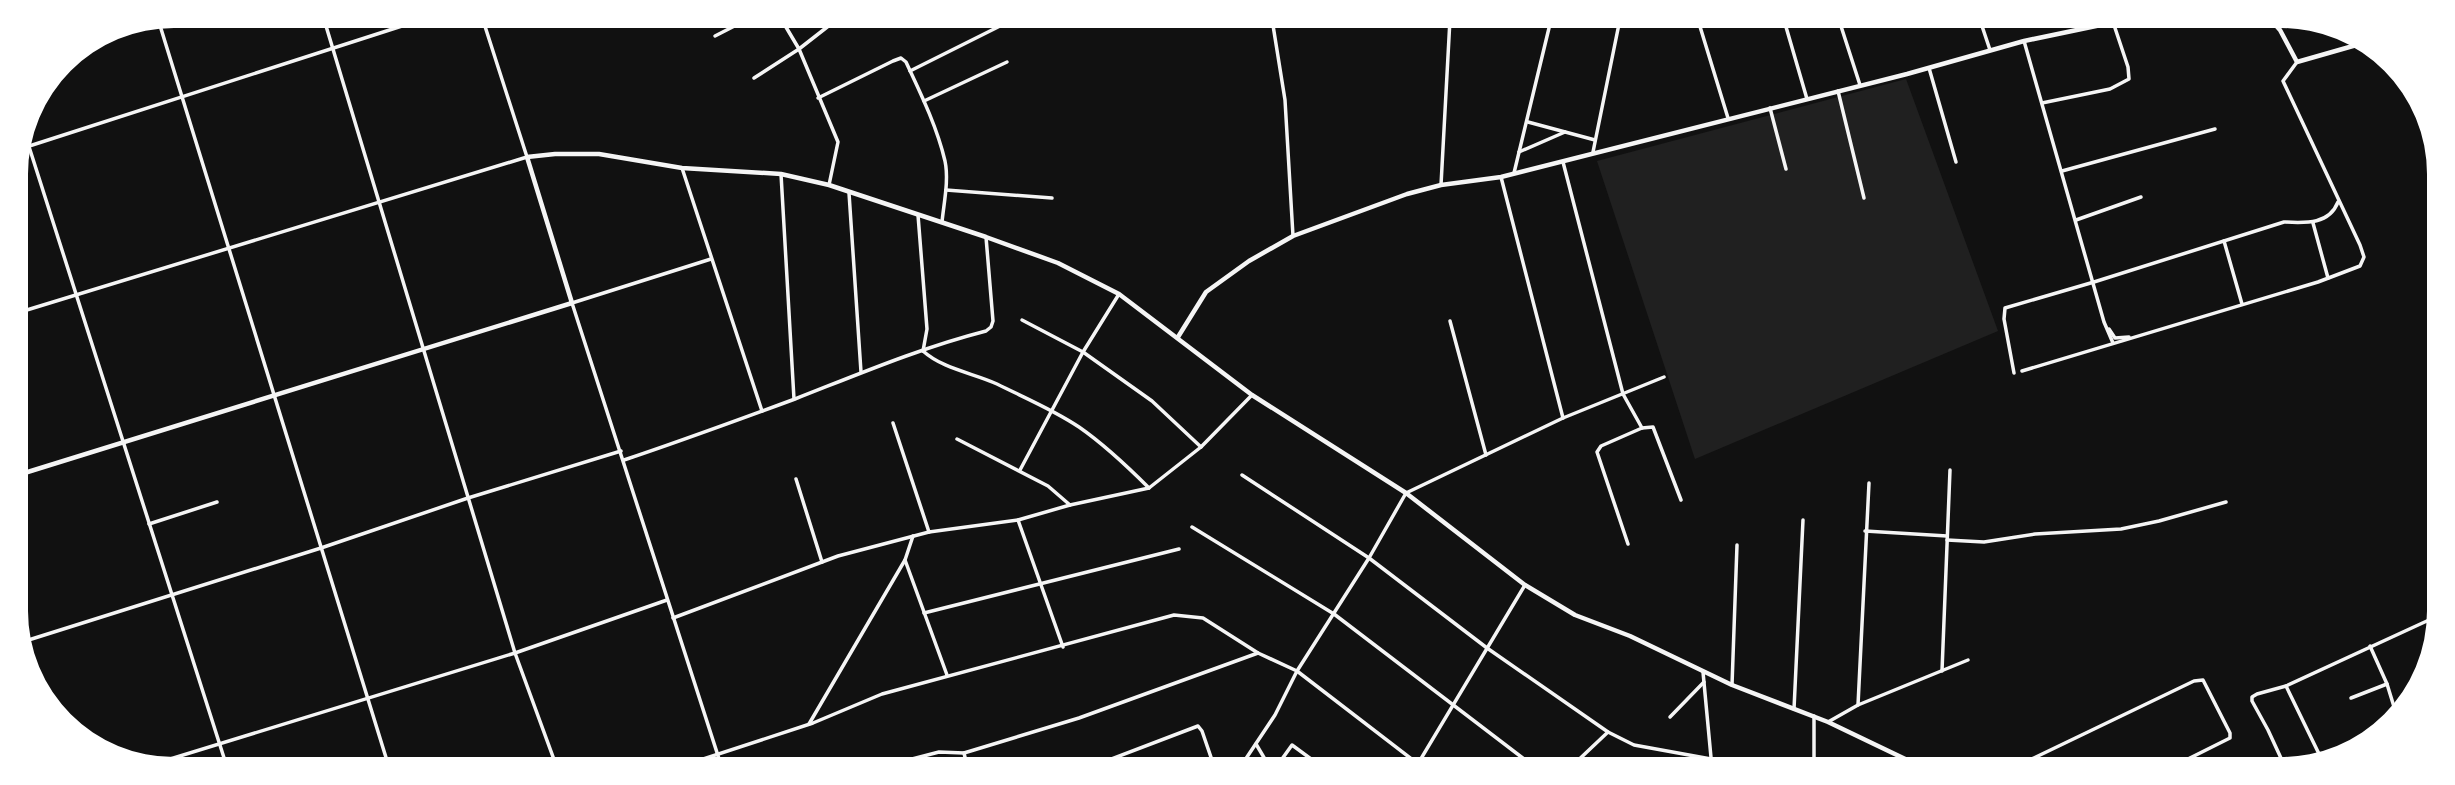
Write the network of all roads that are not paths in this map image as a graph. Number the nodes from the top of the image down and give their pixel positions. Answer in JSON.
{"nodes":[{"id":1,"x":327,"y":28,"type":"edge"},
{"id":2,"x":397,"y":28,"type":"edge"},
{"id":3,"x":486,"y":28,"type":"edge"},
{"id":4,"x":731,"y":28,"type":"edge"},
{"id":5,"x":787,"y":28,"type":"edge"},
{"id":6,"x":827,"y":28,"type":"edge"},
{"id":7,"x":996,"y":28,"type":"edge"},
{"id":8,"x":1273,"y":28,"type":"edge"},
{"id":9,"x":1450,"y":28,"type":"edge"},
{"id":10,"x":1549,"y":28,"type":"edge"},
{"id":11,"x":1618,"y":28,"type":"edge"},
{"id":12,"x":1700,"y":28,"type":"edge"},
{"id":13,"x":1786,"y":28,"type":"edge"},
{"id":14,"x":1842,"y":28,"type":"edge"},
{"id":15,"x":1983,"y":28,"type":"edge"},
{"id":16,"x":2084,"y":28,"type":"edge"},
{"id":17,"x":2118,"y":28,"type":"edge"},
{"id":18,"x":2278,"y":28,"type":"edge"},
{"id":19,"x":161,"y":29,"type":"edge"},
{"id":20,"x":715,"y":36,"type":"dead end"},
{"id":21,"x":2024,"y":41,"type":"junction"},
{"id":22,"x":2351,"y":47,"type":"edge"},
{"id":23,"x":333,"y":49,"type":"junction"},
{"id":24,"x":799,"y":49,"type":"junction"},
{"id":25,"x":1990,"y":50,"type":"junction"},
{"id":26,"x":1007,"y":62,"type":"dead end"},
{"id":27,"x":2297,"y":62,"type":"junction"},
{"id":28,"x":1929,"y":68,"type":"junction"},
{"id":29,"x":910,"y":71,"type":"junction"},
{"id":30,"x":754,"y":78,"type":"dead end"},
{"id":31,"x":1860,"y":85,"type":"junction"},
{"id":32,"x":1838,"y":91,"type":"junction"},
{"id":33,"x":182,"y":97,"type":"junction"},
{"id":34,"x":818,"y":98,"type":"junction"},
{"id":35,"x":1807,"y":99,"type":"junction"},
{"id":36,"x":924,"y":101,"type":"junction"},
{"id":37,"x":2042,"y":103,"type":"junction"},
{"id":38,"x":1770,"y":108,"type":"junction"},
{"id":39,"x":1728,"y":118,"type":"junction"},
{"id":40,"x":1528,"y":122,"type":"junction"},
{"id":41,"x":2215,"y":129,"type":"dead end"},
{"id":42,"x":1565,"y":132,"type":"junction"},
{"id":43,"x":1595,"y":140,"type":"junction"},
{"id":44,"x":31,"y":145,"type":"edge"},
{"id":45,"x":30,"y":150,"type":"edge"},
{"id":46,"x":1520,"y":152,"type":"junction"},
{"id":47,"x":1593,"y":152,"type":"junction"},
{"id":48,"x":527,"y":157,"type":"junction"},
{"id":49,"x":1563,"y":160,"type":"junction"},
{"id":50,"x":1956,"y":163,"type":"dead end"},
{"id":51,"x":682,"y":168,"type":"junction"},
{"id":52,"x":1786,"y":169,"type":"dead end"},
{"id":53,"x":2062,"y":171,"type":"junction"},
{"id":54,"x":1514,"y":173,"type":"junction"},
{"id":55,"x":781,"y":174,"type":"junction"},
{"id":56,"x":1501,"y":177,"type":"junction"},
{"id":57,"x":829,"y":185,"type":"junction"},
{"id":58,"x":1441,"y":185,"type":"junction"},
{"id":59,"x":946,"y":190,"type":"junction"},
{"id":60,"x":849,"y":192,"type":"junction"},
{"id":61,"x":2141,"y":197,"type":"dead end"},
{"id":62,"x":1052,"y":198,"type":"dead end"},
{"id":63,"x":1864,"y":198,"type":"dead end"},
{"id":64,"x":379,"y":202,"type":"junction"},
{"id":65,"x":2338,"y":202,"type":"junction"},
{"id":66,"x":918,"y":215,"type":"junction"},
{"id":67,"x":2076,"y":220,"type":"junction"},
{"id":68,"x":2313,"y":223,"type":"junction"},
{"id":69,"x":942,"y":224,"type":"junction"},
{"id":70,"x":1293,"y":236,"type":"junction"},
{"id":71,"x":986,"y":237,"type":"junction"},
{"id":72,"x":2224,"y":241,"type":"junction"},
{"id":73,"x":229,"y":248,"type":"junction"},
{"id":74,"x":711,"y":259,"type":"junction"},
{"id":75,"x":2328,"y":278,"type":"junction"},
{"id":76,"x":2094,"y":282,"type":"junction"},
{"id":77,"x":1119,"y":294,"type":"junction"},
{"id":78,"x":76,"y":295,"type":"junction"},
{"id":79,"x":572,"y":303,"type":"junction"},
{"id":80,"x":2242,"y":304,"type":"junction"},
{"id":81,"x":28,"y":310,"type":"edge"},
{"id":82,"x":1022,"y":320,"type":"dead end"},
{"id":83,"x":1450,"y":321,"type":"dead end"},
{"id":84,"x":2104,"y":322,"type":"junction"},
{"id":85,"x":1178,"y":337,"type":"junction"},
{"id":86,"x":2137,"y":337,"type":"junction"},
{"id":87,"x":2113,"y":343,"type":"junction"},
{"id":88,"x":422,"y":349,"type":"junction"},
{"id":89,"x":923,"y":352,"type":"junction"},
{"id":90,"x":1083,"y":352,"type":"junction"},
{"id":91,"x":2022,"y":371,"type":"dead end"},
{"id":92,"x":862,"y":372,"type":"junction"},
{"id":93,"x":2014,"y":373,"type":"dead end"},
{"id":94,"x":1664,"y":377,"type":"dead end"},
{"id":95,"x":1623,"y":394,"type":"junction"},
{"id":96,"x":274,"y":395,"type":"junction"},
{"id":97,"x":1252,"y":396,"type":"junction"},
{"id":98,"x":794,"y":399,"type":"junction"},
{"id":99,"x":1052,"y":410,"type":"junction"},
{"id":100,"x":762,"y":411,"type":"junction"},
{"id":101,"x":1563,"y":418,"type":"junction"},
{"id":102,"x":893,"y":422,"type":"dead end"},
{"id":103,"x":1642,"y":428,"type":"junction"},
{"id":104,"x":957,"y":439,"type":"dead end"},
{"id":105,"x":122,"y":443,"type":"junction"},
{"id":106,"x":1200,"y":447,"type":"junction"},
{"id":107,"x":621,"y":451,"type":"junction"},
{"id":108,"x":1486,"y":455,"type":"junction"},
{"id":109,"x":624,"y":460,"type":"junction"},
{"id":110,"x":1020,"y":470,"type":"junction"},
{"id":111,"x":1950,"y":470,"type":"dead end"},
{"id":112,"x":28,"y":472,"type":"edge"},
{"id":113,"x":1242,"y":475,"type":"dead end"},
{"id":114,"x":796,"y":479,"type":"dead end"},
{"id":115,"x":1869,"y":483,"type":"dead end"},
{"id":116,"x":1149,"y":488,"type":"junction"},
{"id":117,"x":1406,"y":493,"type":"junction"},
{"id":118,"x":468,"y":498,"type":"junction"},
{"id":119,"x":1681,"y":500,"type":"dead end"},
{"id":120,"x":217,"y":502,"type":"dead end"},
{"id":121,"x":2226,"y":502,"type":"dead end"},
{"id":122,"x":1070,"y":505,"type":"junction"},
{"id":123,"x":1018,"y":520,"type":"junction"},
{"id":124,"x":1803,"y":520,"type":"dead end"},
{"id":125,"x":149,"y":524,"type":"junction"},
{"id":126,"x":1192,"y":527,"type":"dead end"},
{"id":127,"x":1865,"y":531,"type":"junction"},
{"id":128,"x":929,"y":532,"type":"junction"},
{"id":129,"x":913,"y":536,"type":"junction"},
{"id":130,"x":1947,"y":538,"type":"junction"},
{"id":131,"x":1628,"y":544,"type":"dead end"},
{"id":132,"x":1737,"y":545,"type":"dead end"},
{"id":133,"x":321,"y":548,"type":"junction"},
{"id":134,"x":1179,"y":550,"type":"dead end"},
{"id":135,"x":1369,"y":558,"type":"junction"},
{"id":136,"x":905,"y":560,"type":"junction"},
{"id":137,"x":822,"y":562,"type":"junction"},
{"id":138,"x":1041,"y":585,"type":"junction"},
{"id":139,"x":1525,"y":585,"type":"junction"},
{"id":140,"x":171,"y":595,"type":"junction"},
{"id":141,"x":667,"y":600,"type":"junction"},
{"id":142,"x":923,"y":613,"type":"junction"},
{"id":143,"x":1334,"y":614,"type":"junction"},
{"id":144,"x":673,"y":618,"type":"junction"},
{"id":145,"x":2426,"y":621,"type":"edge"},
{"id":146,"x":31,"y":640,"type":"edge"},
{"id":147,"x":2370,"y":646,"type":"junction"},
{"id":148,"x":1063,"y":647,"type":"junction"},
{"id":149,"x":1487,"y":648,"type":"junction"},
{"id":150,"x":515,"y":653,"type":"junction"},
{"id":151,"x":1258,"y":653,"type":"junction"},
{"id":152,"x":1968,"y":660,"type":"dead end"},
{"id":153,"x":1297,"y":671,"type":"junction"},
{"id":154,"x":1942,"y":671,"type":"junction"},
{"id":155,"x":1703,"y":672,"type":"junction"},
{"id":156,"x":947,"y":676,"type":"junction"},
{"id":157,"x":1704,"y":682,"type":"junction"},
{"id":158,"x":2387,"y":684,"type":"junction"},
{"id":159,"x":1732,"y":685,"type":"junction"},
{"id":160,"x":2286,"y":686,"type":"junction"},
{"id":161,"x":368,"y":697,"type":"junction"},
{"id":162,"x":2351,"y":698,"type":"dead end"},
{"id":163,"x":1454,"y":704,"type":"junction"},
{"id":164,"x":2393,"y":704,"type":"edge"},
{"id":165,"x":1858,"y":705,"type":"junction"},
{"id":166,"x":1794,"y":709,"type":"junction"},
{"id":167,"x":1814,"y":716,"type":"junction"},
{"id":168,"x":1670,"y":717,"type":"dead end"},
{"id":169,"x":1828,"y":722,"type":"junction"},
{"id":170,"x":809,"y":724,"type":"junction"},
{"id":171,"x":1608,"y":732,"type":"junction"},
{"id":172,"x":220,"y":742,"type":"junction"},
{"id":173,"x":1256,"y":744,"type":"junction"},
{"id":174,"x":2318,"y":752,"type":"edge"},
{"id":175,"x":964,"y":753,"type":"junction"},
{"id":176,"x":718,"y":754,"type":"junction"},
{"id":177,"x":174,"y":757,"type":"edge"},
{"id":178,"x":224,"y":757,"type":"edge"},
{"id":179,"x":386,"y":757,"type":"edge"},
{"id":180,"x":553,"y":757,"type":"edge"},
{"id":181,"x":709,"y":757,"type":"edge"},
{"id":182,"x":719,"y":757,"type":"edge"},
{"id":183,"x":920,"y":757,"type":"edge"},
{"id":184,"x":965,"y":757,"type":"edge"},
{"id":185,"x":1119,"y":757,"type":"edge"},
{"id":186,"x":1211,"y":757,"type":"edge"},
{"id":187,"x":1247,"y":757,"type":"edge"},
{"id":188,"x":1264,"y":757,"type":"edge"},
{"id":189,"x":1283,"y":757,"type":"edge"},
{"id":190,"x":1308,"y":757,"type":"edge"},
{"id":191,"x":1407,"y":757,"type":"edge"},
{"id":192,"x":1424,"y":757,"type":"edge"},
{"id":193,"x":1522,"y":757,"type":"edge"},
{"id":194,"x":1582,"y":757,"type":"edge"},
{"id":195,"x":1701,"y":757,"type":"edge"},
{"id":196,"x":1712,"y":757,"type":"edge"},
{"id":197,"x":1814,"y":757,"type":"edge"},
{"id":198,"x":1901,"y":757,"type":"edge"},
{"id":199,"x":2036,"y":757,"type":"edge"},
{"id":200,"x":2192,"y":757,"type":"edge"},
{"id":201,"x":2281,"y":757,"type":"edge"}],
"edges":[{"from":1,"to":23,"type":"street"},
{"from":2,"to":23,"type":"street"},
{"from":3,"to":48,"type":"street"},
{"from":4,"to":20,"type":"street"},
{"from":5,"to":24,"type":"street"},
{"from":6,"to":24,"type":"street"},
{"from":7,"to":29,"type":"street"},
{"from":8,"to":70,"type":"street"},
{"from":9,"to":58,"type":"street"},
{"from":10,"to":40,"type":"street"},
{"from":11,"to":43,"type":"street"},
{"from":12,"to":39,"type":"street"},
{"from":13,"to":35,"type":"street"},
{"from":14,"to":31,"type":"street"},
{"from":15,"to":25,"type":"street"},
{"from":16,"to":21,"type":"street"},
{"from":17,"to":37,"type":"street"},
{"from":18,"to":27,"type":"street"},
{"from":19,"to":33,"type":"street"},
{"from":21,"to":25,"type":"street"},
{"from":21,"to":37,"type":"street"},
{"from":22,"to":27,"type":"street"},
{"from":23,"to":33,"type":"street"},
{"from":23,"to":64,"type":"street"},
{"from":24,"to":30,"type":"street"},
{"from":24,"to":34,"type":"street"},
{"from":25,"to":28,"type":"street"},
{"from":26,"to":36,"type":"street"},
{"from":27,"to":65,"type":"street"},
{"from":28,"to":31,"type":"street"},
{"from":28,"to":50,"type":"street"},
{"from":29,"to":34,"type":"street"},
{"from":29,"to":36,"type":"street"},
{"from":31,"to":32,"type":"street"},
{"from":32,"to":35,"type":"street"},
{"from":32,"to":63,"type":"street"},
{"from":33,"to":44,"type":"street"},
{"from":33,"to":73,"type":"street"},
{"from":34,"to":57,"type":"street"},
{"from":35,"to":38,"type":"street"},
{"from":36,"to":59,"type":"street"},
{"from":37,"to":53,"type":"street"},
{"from":38,"to":39,"type":"street"},
{"from":38,"to":52,"type":"street"},
{"from":39,"to":47,"type":"street"},
{"from":40,"to":42,"type":"street"},
{"from":40,"to":46,"type":"street"},
{"from":41,"to":53,"type":"street"},
{"from":42,"to":43,"type":"street"},
{"from":42,"to":46,"type":"street"},
{"from":43,"to":47,"type":"street"},
{"from":45,"to":78,"type":"street"},
{"from":46,"to":54,"type":"street"},
{"from":47,"to":49,"type":"street"},
{"from":48,"to":51,"type":"street"},
{"from":48,"to":64,"type":"street"},
{"from":48,"to":79,"type":"street"},
{"from":49,"to":54,"type":"street"},
{"from":49,"to":95,"type":"street"},
{"from":51,"to":55,"type":"street"},
{"from":51,"to":74,"type":"street"},
{"from":53,"to":67,"type":"street"},
{"from":54,"to":56,"type":"street"},
{"from":55,"to":57,"type":"street"},
{"from":55,"to":98,"type":"street"},
{"from":56,"to":58,"type":"street"},
{"from":56,"to":101,"type":"street"},
{"from":57,"to":60,"type":"street"},
{"from":58,"to":70,"type":"street"},
{"from":59,"to":62,"type":"street"},
{"from":59,"to":69,"type":"street"},
{"from":60,"to":66,"type":"street"},
{"from":60,"to":92,"type":"street"},
{"from":61,"to":67,"type":"street"},
{"from":64,"to":73,"type":"street"},
{"from":64,"to":88,"type":"street"},
{"from":65,"to":68,"type":"street"},
{"from":65,"to":75,"type":"street"},
{"from":66,"to":69,"type":"street"},
{"from":66,"to":89,"type":"street"},
{"from":67,"to":76,"type":"street"},
{"from":68,"to":72,"type":"street"},
{"from":68,"to":75,"type":"street"},
{"from":69,"to":71,"type":"street"},
{"from":70,"to":85,"type":"street"},
{"from":71,"to":77,"type":"street"},
{"from":71,"to":89,"type":"street"},
{"from":72,"to":76,"type":"street"},
{"from":72,"to":80,"type":"street"},
{"from":73,"to":78,"type":"street"},
{"from":73,"to":96,"type":"street"},
{"from":74,"to":79,"type":"street"},
{"from":74,"to":100,"type":"street"},
{"from":75,"to":80,"type":"street"},
{"from":76,"to":84,"type":"street"},
{"from":76,"to":93,"type":"street"},
{"from":77,"to":85,"type":"street"},
{"from":77,"to":90,"type":"street"},
{"from":78,"to":81,"type":"street"},
{"from":78,"to":105,"type":"street"},
{"from":79,"to":88,"type":"street"},
{"from":79,"to":107,"type":"street"},
{"from":80,"to":86,"type":"street"},
{"from":82,"to":90,"type":"street"},
{"from":83,"to":108,"type":"street"},
{"from":84,"to":86,"type":"street"},
{"from":84,"to":87,"type":"street"},
{"from":85,"to":97,"type":"street"},
{"from":86,"to":87,"type":"street"},
{"from":87,"to":91,"type":"street"},
{"from":88,"to":96,"type":"street"},
{"from":88,"to":118,"type":"street"},
{"from":89,"to":92,"type":"street"},
{"from":89,"to":99,"type":"street"},
{"from":90,"to":99,"type":"street"},
{"from":90,"to":106,"type":"street"},
{"from":92,"to":98,"type":"street"},
{"from":94,"to":95,"type":"street"},
{"from":95,"to":101,"type":"street"},
{"from":95,"to":103,"type":"street"},
{"from":96,"to":105,"type":"street"},
{"from":96,"to":133,"type":"street"},
{"from":97,"to":106,"type":"street"},
{"from":97,"to":117,"type":"street"},
{"from":98,"to":100,"type":"street"},
{"from":99,"to":110,"type":"street"},
{"from":99,"to":116,"type":"street"},
{"from":100,"to":109,"type":"street"},
{"from":101,"to":108,"type":"street"},
{"from":102,"to":128,"type":"street"},
{"from":103,"to":119,"type":"street"},
{"from":103,"to":131,"type":"street"},
{"from":104,"to":110,"type":"street"},
{"from":105,"to":112,"type":"street"},
{"from":105,"to":125,"type":"street"},
{"from":106,"to":116,"type":"street"},
{"from":107,"to":109,"type":"street"},
{"from":107,"to":118,"type":"street"},
{"from":108,"to":117,"type":"street"},
{"from":109,"to":141,"type":"street"},
{"from":110,"to":122,"type":"street"},
{"from":111,"to":130,"type":"street"},
{"from":113,"to":135,"type":"street"},
{"from":114,"to":137,"type":"street"},
{"from":115,"to":127,"type":"street"},
{"from":116,"to":122,"type":"street"},
{"from":117,"to":135,"type":"street"},
{"from":117,"to":139,"type":"street"},
{"from":118,"to":133,"type":"street"},
{"from":118,"to":150,"type":"street"},
{"from":120,"to":125,"type":"street"},
{"from":121,"to":130,"type":"street"},
{"from":122,"to":123,"type":"street"},
{"from":123,"to":128,"type":"street"},
{"from":123,"to":138,"type":"street"},
{"from":124,"to":166,"type":"street"},
{"from":125,"to":140,"type":"street"},
{"from":126,"to":143,"type":"street"},
{"from":127,"to":130,"type":"street"},
{"from":127,"to":165,"type":"street"},
{"from":128,"to":129,"type":"street"},
{"from":129,"to":136,"type":"street"},
{"from":129,"to":137,"type":"street"},
{"from":130,"to":154,"type":"street"},
{"from":132,"to":159,"type":"street"},
{"from":133,"to":140,"type":"street"},
{"from":133,"to":161,"type":"street"},
{"from":134,"to":138,"type":"street"},
{"from":135,"to":143,"type":"street"},
{"from":135,"to":149,"type":"street"},
{"from":136,"to":142,"type":"street"},
{"from":136,"to":170,"type":"street"},
{"from":137,"to":144,"type":"street"},
{"from":138,"to":142,"type":"street"},
{"from":138,"to":148,"type":"street"},
{"from":139,"to":149,"type":"street"},
{"from":139,"to":155,"type":"street"},
{"from":140,"to":146,"type":"street"},
{"from":140,"to":172,"type":"street"},
{"from":141,"to":144,"type":"street"},
{"from":141,"to":150,"type":"street"},
{"from":142,"to":156,"type":"street"},
{"from":143,"to":153,"type":"street"},
{"from":143,"to":163,"type":"street"},
{"from":144,"to":176,"type":"street"},
{"from":145,"to":147,"type":"street"},
{"from":147,"to":158,"type":"street"},
{"from":147,"to":160,"type":"street"},
{"from":148,"to":151,"type":"street"},
{"from":148,"to":156,"type":"street"},
{"from":149,"to":163,"type":"street"},
{"from":149,"to":171,"type":"street"},
{"from":150,"to":161,"type":"street"},
{"from":150,"to":180,"type":"street"},
{"from":151,"to":153,"type":"street"},
{"from":151,"to":175,"type":"street"},
{"from":152,"to":154,"type":"street"},
{"from":153,"to":173,"type":"street"},
{"from":153,"to":191,"type":"street"},
{"from":154,"to":165,"type":"street"},
{"from":155,"to":157,"type":"street"},
{"from":155,"to":159,"type":"street"},
{"from":156,"to":170,"type":"street"},
{"from":157,"to":168,"type":"street"},
{"from":157,"to":196,"type":"street"},
{"from":158,"to":162,"type":"street"},
{"from":158,"to":164,"type":"street"},
{"from":159,"to":166,"type":"street"},
{"from":160,"to":174,"type":"street"},
{"from":160,"to":201,"type":"street"},
{"from":161,"to":172,"type":"street"},
{"from":161,"to":179,"type":"street"},
{"from":163,"to":192,"type":"street"},
{"from":163,"to":193,"type":"street"},
{"from":165,"to":169,"type":"street"},
{"from":166,"to":167,"type":"street"},
{"from":167,"to":169,"type":"street"},
{"from":167,"to":197,"type":"street"},
{"from":169,"to":198,"type":"street"},
{"from":170,"to":176,"type":"street"},
{"from":171,"to":194,"type":"street"},
{"from":171,"to":195,"type":"street"},
{"from":172,"to":177,"type":"street"},
{"from":172,"to":178,"type":"street"},
{"from":173,"to":187,"type":"street"},
{"from":173,"to":188,"type":"street"},
{"from":175,"to":183,"type":"street"},
{"from":175,"to":184,"type":"street"},
{"from":176,"to":181,"type":"street"},
{"from":176,"to":182,"type":"street"},
{"from":185,"to":186,"type":"street"},
{"from":189,"to":190,"type":"street"},
{"from":199,"to":200,"type":"street"}]}
